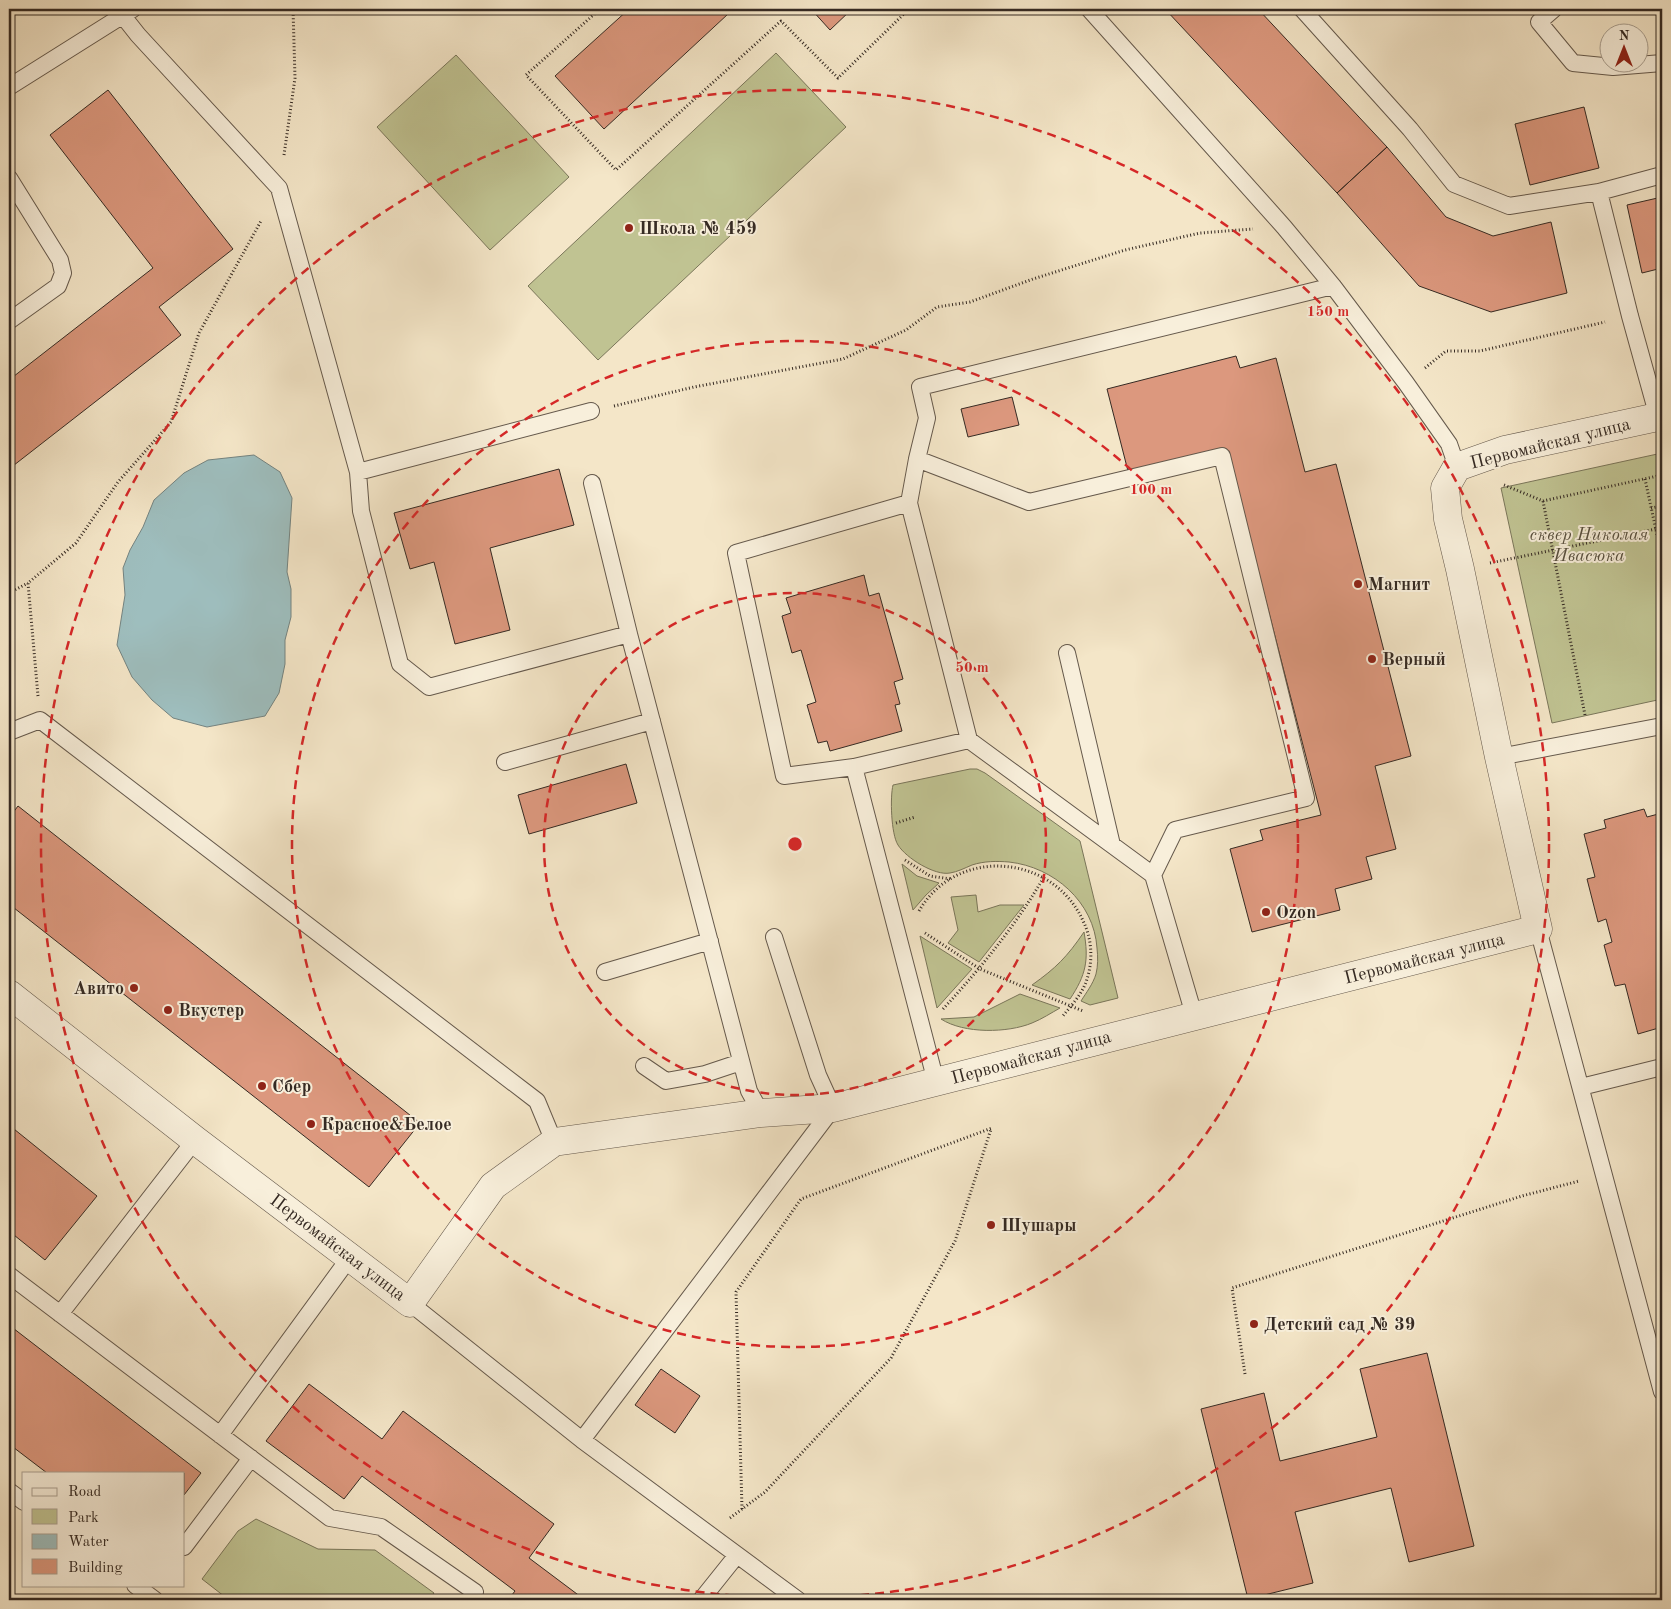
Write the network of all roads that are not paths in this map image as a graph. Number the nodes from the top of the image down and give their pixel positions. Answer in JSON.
{"nodes":[{"id":1,"x":1089,"y":9,"type":"edge"},
{"id":2,"x":1302,"y":9,"type":"edge"},
{"id":3,"x":1554,"y":9,"type":"edge"},
{"id":4,"x":128,"y":12,"type":"edge"},
{"id":5,"x":1662,"y":63,"type":"edge"},
{"id":6,"x":9,"y":87,"type":"edge"},
{"id":7,"x":1662,"y":175,"type":"edge"},
{"id":8,"x":9,"y":178,"type":"edge"},
{"id":9,"x":1598,"y":192,"type":"junction"},
{"id":10,"x":1333,"y":286,"type":"junction"},
{"id":11,"x":9,"y":321,"type":"edge"},
{"id":12,"x":591,"y":411,"type":"road end"},
{"id":13,"x":1660,"y":416,"type":"edge"},
{"id":14,"x":917,"y":459,"type":"junction"},
{"id":15,"x":1457,"y":467,"type":"junction"},
{"id":16,"x":358,"y":472,"type":"junction"},
{"id":17,"x":592,"y":483,"type":"dead end"},
{"id":18,"x":909,"y":503,"type":"junction"},
{"id":19,"x":629,"y":634,"type":"junction"},
{"id":20,"x":1067,"y":653,"type":"dead end"},
{"id":21,"x":652,"y":721,"type":"junction"},
{"id":22,"x":1662,"y":726,"type":"edge"},
{"id":23,"x":9,"y":732,"type":"edge"},
{"id":24,"x":969,"y":740,"type":"junction"},
{"id":25,"x":1499,"y":757,"type":"junction"},
{"id":26,"x":505,"y":762,"type":"dead end"},
{"id":27,"x":854,"y":767,"type":"junction"},
{"id":28,"x":1112,"y":845,"type":"junction"},
{"id":29,"x":1153,"y":875,"type":"junction"},
{"id":30,"x":1538,"y":929,"type":"junction"},
{"id":31,"x":774,"y":937,"type":"dead end"},
{"id":32,"x":710,"y":941,"type":"junction"},
{"id":33,"x":605,"y":972,"type":"dead end"},
{"id":34,"x":9,"y":994,"type":"edge"},
{"id":35,"x":1194,"y":1015,"type":"junction"},
{"id":36,"x":741,"y":1062,"type":"junction"},
{"id":37,"x":644,"y":1066,"type":"dead end"},
{"id":38,"x":1662,"y":1067,"type":"edge"},
{"id":39,"x":936,"y":1082,"type":"junction"},
{"id":40,"x":1581,"y":1087,"type":"junction"},
{"id":41,"x":833,"y":1108,"type":"junction"},
{"id":42,"x":761,"y":1113,"type":"junction"},
{"id":43,"x":195,"y":1140,"type":"junction"},
{"id":44,"x":554,"y":1142,"type":"junction"},
{"id":45,"x":350,"y":1257,"type":"junction"},
{"id":46,"x":9,"y":1275,"type":"edge"},
{"id":47,"x":410,"y":1303,"type":"junction"},
{"id":48,"x":60,"y":1314,"type":"junction"},
{"id":49,"x":1655,"y":1334,"type":"edge"},
{"id":50,"x":1662,"y":1392,"type":"edge"},
{"id":51,"x":220,"y":1435,"type":"junction"},
{"id":52,"x":582,"y":1440,"type":"junction"},
{"id":53,"x":251,"y":1458,"type":"junction"},
{"id":54,"x":9,"y":1491,"type":"edge"},
{"id":55,"x":22,"y":1501,"type":"edge"},
{"id":56,"x":185,"y":1546,"type":"edge"},
{"id":57,"x":737,"y":1555,"type":"junction"},
{"id":58,"x":468,"y":1600,"type":"edge"},
{"id":59,"x":701,"y":1600,"type":"edge"},
{"id":60,"x":798,"y":1600,"type":"edge"}],
"edges":[{"from":1,"to":10,"type":"lane"},
{"from":2,"to":9,"type":"lane"},
{"from":3,"to":5,"type":"lane"},
{"from":4,"to":6,"type":"lane"},
{"from":4,"to":16,"type":"lane"},
{"from":7,"to":9,"type":"lane"},
{"from":8,"to":11,"type":"lane"},
{"from":9,"to":13,"type":"lane"},
{"from":10,"to":14,"type":"lane"},
{"from":10,"to":15,"type":"lane"},
{"from":12,"to":16,"type":"lane"},
{"from":13,"to":15,"type":"street","name":"Первомайская улица"},
{"from":14,"to":18,"type":"lane"},
{"from":14,"to":29,"type":"lane"},
{"from":15,"to":25,"type":"street","name":"Первомайская улица"},
{"from":16,"to":19,"type":"lane"},
{"from":17,"to":19,"type":"lane"},
{"from":18,"to":24,"type":"lane"},
{"from":18,"to":27,"type":"lane"},
{"from":19,"to":21,"type":"lane"},
{"from":20,"to":28,"type":"lane"},
{"from":21,"to":26,"type":"lane"},
{"from":21,"to":32,"type":"lane"},
{"from":22,"to":25,"type":"lane"},
{"from":23,"to":44,"type":"lane"},
{"from":24,"to":27,"type":"lane"},
{"from":24,"to":28,"type":"lane"},
{"from":25,"to":30,"type":"street","name":"Первомайская улица"},
{"from":27,"to":39,"type":"lane"},
{"from":28,"to":29,"type":"lane"},
{"from":29,"to":35,"type":"lane"},
{"from":30,"to":35,"type":"street","name":"Первомайская улица"},
{"from":30,"to":40,"type":"lane"},
{"from":31,"to":41,"type":"lane"},
{"from":32,"to":33,"type":"lane"},
{"from":32,"to":36,"type":"lane"},
{"from":34,"to":43,"type":"street","name":"Первомайская улица"},
{"from":35,"to":39,"type":"street","name":"Первомайская улица"},
{"from":36,"to":37,"type":"lane"},
{"from":36,"to":42,"type":"lane"},
{"from":38,"to":40,"type":"lane"},
{"from":39,"to":41,"type":"street","name":"Первомайская улица"},
{"from":40,"to":49,"type":"lane"},
{"from":41,"to":42,"type":"street","name":"Первомайская улица"},
{"from":41,"to":52,"type":"lane"},
{"from":42,"to":44,"type":"street","name":"Первомайская улица"},
{"from":43,"to":45,"type":"street","name":"Первомайская улица"},
{"from":43,"to":48,"type":"lane"},
{"from":44,"to":47,"type":"street","name":"Первомайская улица"},
{"from":45,"to":47,"type":"street","name":"Первомайская улица"},
{"from":45,"to":51,"type":"lane"},
{"from":46,"to":48,"type":"lane"},
{"from":47,"to":52,"type":"lane"},
{"from":48,"to":51,"type":"lane"},
{"from":49,"to":50,"type":"lane"},
{"from":51,"to":53,"type":"lane"},
{"from":52,"to":57,"type":"lane"},
{"from":53,"to":56,"type":"lane"},
{"from":53,"to":58,"type":"lane"},
{"from":54,"to":55,"type":"lane"},
{"from":57,"to":59,"type":"lane"},
{"from":57,"to":60,"type":"lane"}]}
